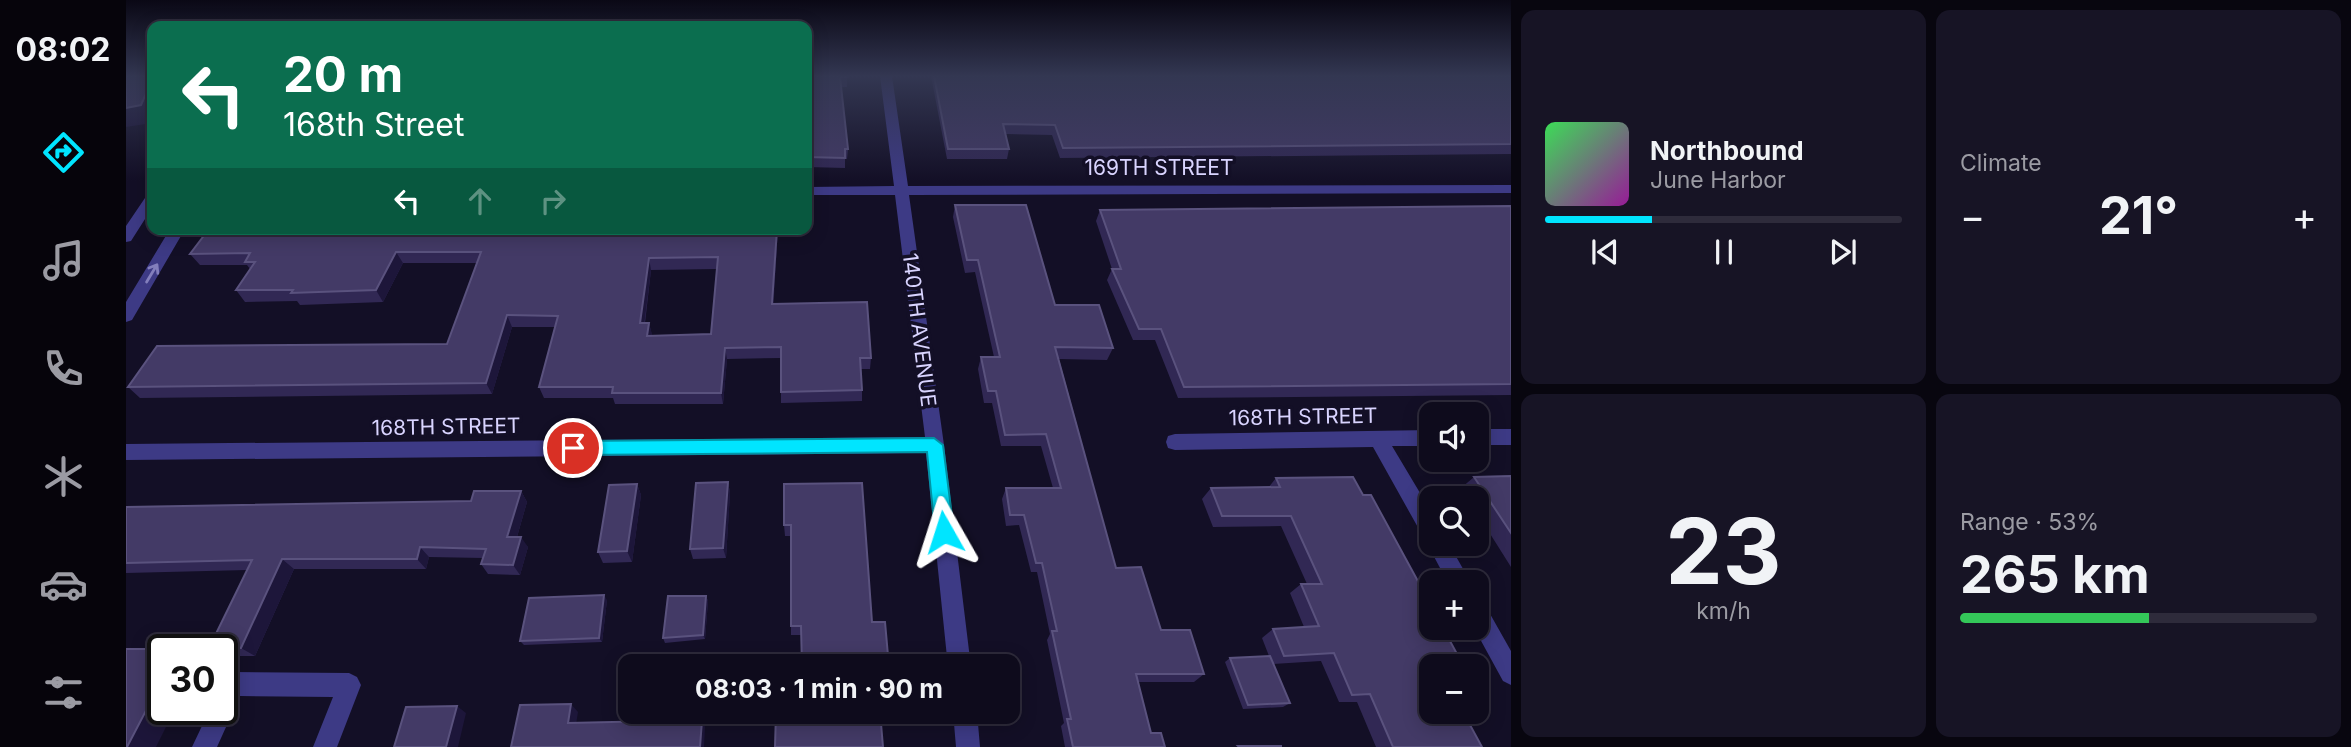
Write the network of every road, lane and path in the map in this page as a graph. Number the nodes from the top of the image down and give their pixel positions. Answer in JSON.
{"nodes":[{"id":1,"x":891,"y":111,"type":"edge"},
{"id":2,"x":1511,"y":189,"type":"edge"},
{"id":3,"x":901,"y":190,"type":"junction"},
{"id":4,"x":812,"y":191,"type":"edge"},
{"id":5,"x":147,"y":206,"type":"edge"},
{"id":6,"x":174,"y":235,"type":"edge"},
{"id":7,"x":126,"y":237,"type":"edge"},
{"id":8,"x":126,"y":316,"type":"edge"},
{"id":9,"x":1511,"y":437,"type":"edge"},
{"id":10,"x":1419,"y":438,"type":"edge"},
{"id":11,"x":1489,"y":438,"type":"edge"},
{"id":12,"x":1378,"y":439,"type":"junction"},
{"id":13,"x":1175,"y":442,"type":"dead end"},
{"id":14,"x":934,"y":445,"type":"junction"},
{"id":15,"x":126,"y":452,"type":"edge"},
{"id":16,"x":1419,"y":510,"type":"edge"},
{"id":17,"x":1489,"y":634,"type":"edge"},
{"id":18,"x":958,"y":654,"type":"edge"},
{"id":19,"x":1511,"y":673,"type":"edge"},
{"id":20,"x":238,"y":684,"type":"edge"},
{"id":21,"x":965,"y":724,"type":"edge"},
{"id":22,"x":214,"y":725,"type":"edge"},
{"id":23,"x":204,"y":747,"type":"edge"},
{"id":24,"x":326,"y":747,"type":"edge"},
{"id":25,"x":968,"y":747,"type":"edge"}],
"edges":[{"from":1,"to":3,"type":"street","name":"140TH AVENUE"},
{"from":2,"to":3,"type":"street","name":"169TH STREET"},
{"from":3,"to":4,"type":"street","name":"169TH STREET"},
{"from":3,"to":14,"type":"street","name":"140TH AVENUE"},
{"from":5,"to":7,"type":"street"},
{"from":8,"to":6,"type":"street","one_way":true},
{"from":9,"to":11,"type":"street"},
{"from":10,"to":12,"type":"street","name":"168TH STREET"},
{"from":12,"to":13,"type":"street","name":"168TH STREET"},
{"from":12,"to":16,"type":"street"},
{"from":14,"to":15,"type":"street","name":"168TH STREET"},
{"from":14,"to":18,"type":"street","name":"140TH AVENUE"},
{"from":17,"to":19,"type":"street"},
{"from":20,"to":24,"type":"street"},
{"from":21,"to":25,"type":"street"},
{"from":22,"to":23,"type":"street"}]}
